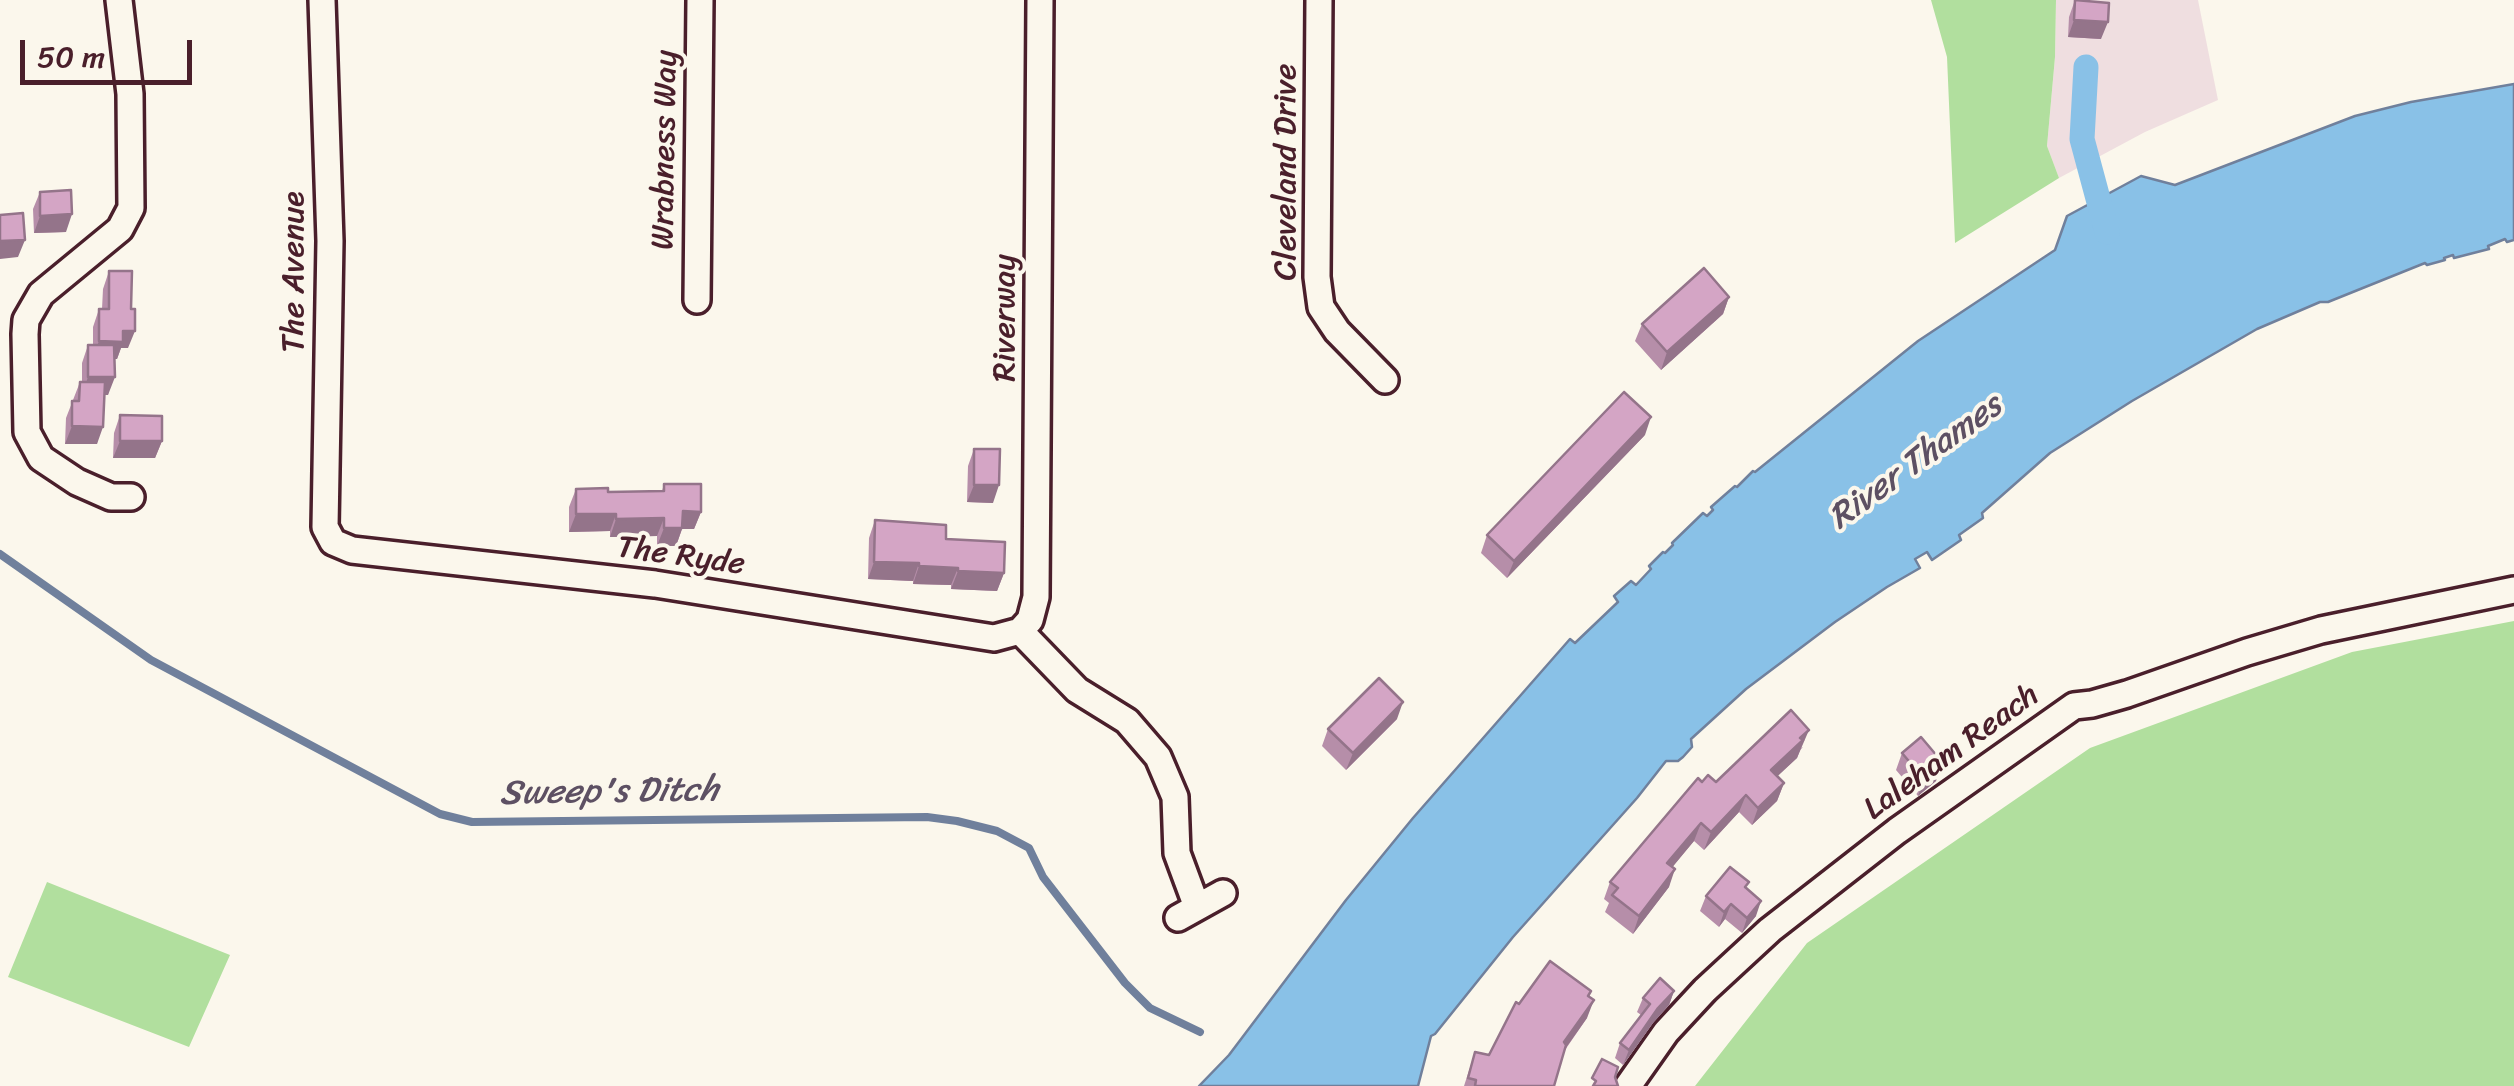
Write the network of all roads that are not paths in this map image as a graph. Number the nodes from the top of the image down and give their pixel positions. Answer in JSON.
{"nodes":[{"id":1,"x":119,"y":0,"type":"edge"},
{"id":2,"x":322,"y":0,"type":"edge"},
{"id":3,"x":700,"y":0,"type":"edge"},
{"id":4,"x":1040,"y":0,"type":"edge"},
{"id":5,"x":1318,"y":0,"type":"edge"},
{"id":6,"x":697,"y":300,"type":"dead end"},
{"id":7,"x":13,"y":326,"type":"edge"},
{"id":8,"x":1385,"y":379,"type":"dead end"},
{"id":9,"x":131,"y":497,"type":"dead end"},
{"id":10,"x":333,"y":542,"type":"joint"},
{"id":11,"x":2514,"y":590,"type":"edge"},
{"id":12,"x":1020,"y":632,"type":"junction"},
{"id":13,"x":1224,"y":893,"type":"dead end"},
{"id":14,"x":1628,"y":1086,"type":"edge"}],
"edges":[{"from":1,"to":7,"type":"street"},
{"from":2,"to":10,"type":"street","name":"The Avenue"},
{"from":3,"to":6,"type":"street","name":"Wrabness Way"},
{"from":4,"to":12,"type":"street","name":"Riverway"},
{"from":5,"to":8,"type":"street","name":"Cleveland Drive"},
{"from":7,"to":9,"type":"street"},
{"from":10,"to":12,"type":"street","name":"The Ryde"},
{"from":11,"to":14,"type":"street","name":"Laleham Reach"},
{"from":12,"to":13,"type":"street"}]}
